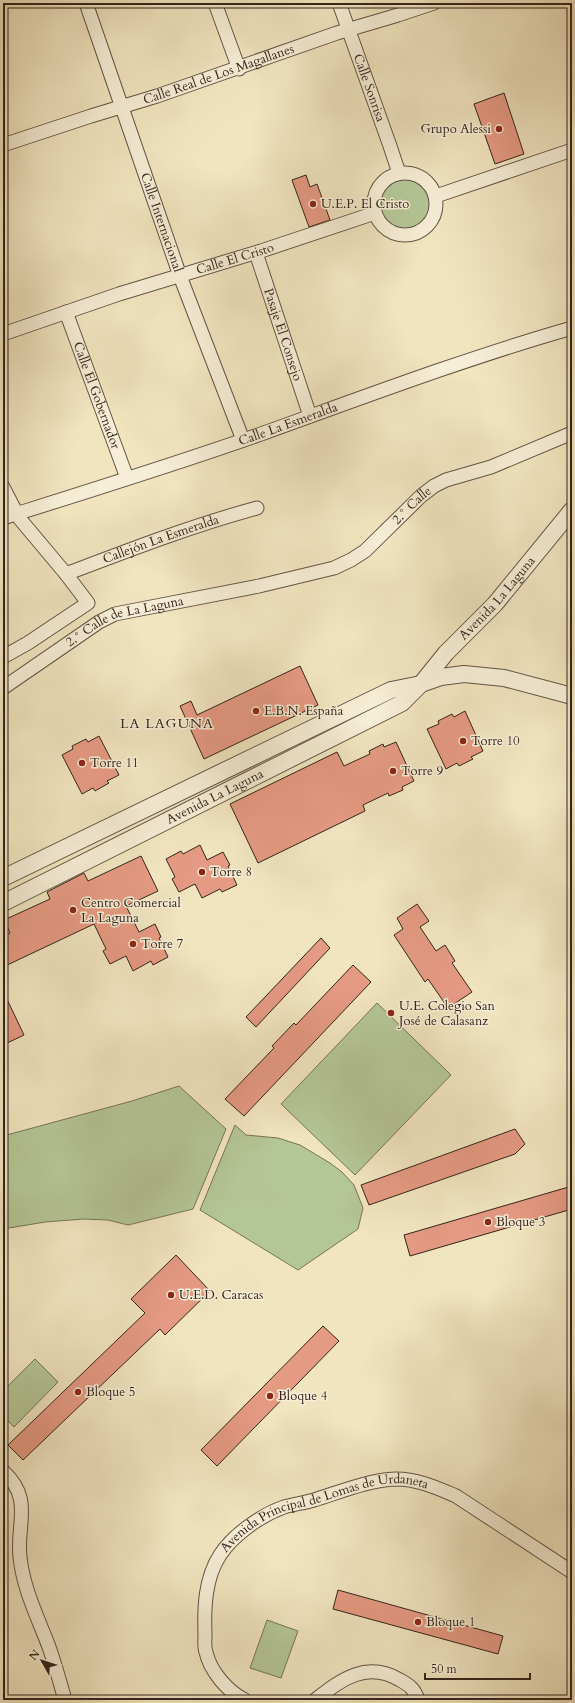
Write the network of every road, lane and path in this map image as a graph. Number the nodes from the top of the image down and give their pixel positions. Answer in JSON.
{"nodes":[{"id":1,"x":86,"y":3,"type":"edge"},
{"id":2,"x":215,"y":3,"type":"edge"},
{"id":3,"x":339,"y":3,"type":"edge"},
{"id":4,"x":432,"y":3,"type":"edge"},
{"id":5,"x":348,"y":30,"type":"junction"},
{"id":6,"x":239,"y":69,"type":"junction"},
{"id":7,"x":121,"y":107,"type":"junction"},
{"id":8,"x":3,"y":145,"type":"edge"},
{"id":9,"x":572,"y":150,"type":"edge"},
{"id":10,"x":399,"y":173,"type":"junction"},
{"id":11,"x":436,"y":196,"type":"junction"},
{"id":12,"x":375,"y":213,"type":"junction"},
{"id":13,"x":256,"y":253,"type":"junction"},
{"id":14,"x":180,"y":276,"type":"junction"},
{"id":15,"x":66,"y":312,"type":"junction"},
{"id":16,"x":572,"y":328,"type":"edge"},
{"id":17,"x":3,"y":334,"type":"edge"},
{"id":18,"x":310,"y":416,"type":"junction"},
{"id":19,"x":572,"y":433,"type":"edge"},
{"id":20,"x":243,"y":440,"type":"junction"},
{"id":21,"x":127,"y":478,"type":"junction"},
{"id":22,"x":3,"y":488,"type":"edge"},
{"id":23,"x":256,"y":508,"type":"dead end"},
{"id":24,"x":572,"y":510,"type":"edge"},
{"id":25,"x":16,"y":514,"type":"junction"},
{"id":26,"x":3,"y":518,"type":"edge"},
{"id":27,"x":66,"y":574,"type":"junction"},
{"id":28,"x":259,"y":586,"type":"joint"},
{"id":29,"x":3,"y":657,"type":"edge"},
{"id":30,"x":421,"y":684,"type":"junction"},
{"id":31,"x":3,"y":688,"type":"edge"},
{"id":32,"x":572,"y":696,"type":"edge"},
{"id":33,"x":3,"y":878,"type":"edge"},
{"id":34,"x":3,"y":903,"type":"edge"},
{"id":35,"x":3,"y":1470,"type":"edge"},
{"id":36,"x":572,"y":1572,"type":"edge"},
{"id":37,"x":65,"y":1700,"type":"edge"},
{"id":38,"x":245,"y":1700,"type":"edge"},
{"id":39,"x":315,"y":1700,"type":"edge"},
{"id":40,"x":418,"y":1700,"type":"edge"}],
"edges":[{"from":1,"to":7,"type":"street","name":"Calle Internacional"},
{"from":2,"to":6,"type":"street"},
{"from":3,"to":5,"type":"street","name":"Calle Sonrisa"},
{"from":4,"to":5,"type":"street","name":"Calle Real de Los Magallanes"},
{"from":5,"to":6,"type":"street","name":"Calle Real de Los Magallanes"},
{"from":5,"to":10,"type":"street","name":"Calle Sonrisa"},
{"from":6,"to":7,"type":"street","name":"Calle Real de Los Magallanes"},
{"from":7,"to":8,"type":"street","name":"Calle Real de Los Magallanes"},
{"from":7,"to":14,"type":"street","name":"Calle Internacional"},
{"from":9,"to":11,"type":"street"},
{"from":10,"to":11,"type":"street"},
{"from":10,"to":12,"type":"street"},
{"from":11,"to":12,"type":"street"},
{"from":12,"to":13,"type":"street","name":"Calle El Cristo"},
{"from":13,"to":14,"type":"street","name":"Calle El Cristo"},
{"from":13,"to":18,"type":"street","name":"Pasaje El Consejo"},
{"from":14,"to":15,"type":"street","name":"Calle El Cristo"},
{"from":14,"to":20,"type":"street","name":"Calle Internacional"},
{"from":15,"to":17,"type":"street","name":"Calle El Cristo"},
{"from":15,"to":21,"type":"street","name":"Calle El Gobernador"},
{"from":16,"to":18,"type":"street","name":"Calle La Esmeralda"},
{"from":18,"to":20,"type":"street","name":"Calle La Esmeralda"},
{"from":19,"to":28,"type":"street","name":"2.° Calle"},
{"from":20,"to":21,"type":"street","name":"Calle La Esmeralda"},
{"from":21,"to":25,"type":"street","name":"Calle La Esmeralda"},
{"from":22,"to":25,"type":"street"},
{"from":23,"to":27,"type":"street","name":"Callejón La Esmeralda"},
{"from":24,"to":30,"type":"street","name":"Avenida La Laguna"},
{"from":25,"to":26,"type":"street","name":"Calle La Esmeralda"},
{"from":25,"to":27,"type":"street"},
{"from":27,"to":29,"type":"street","name":"2.° Calle de La Laguna"},
{"from":28,"to":31,"type":"street","name":"2.° Calle de La Laguna"},
{"from":30,"to":32,"type":"street","name":"Avenida La Laguna"},
{"from":30,"to":33,"type":"street","name":"Avenida La Laguna"},
{"from":30,"to":34,"type":"street","name":"Avenida La Laguna"},
{"from":35,"to":37,"type":"street"},
{"from":36,"to":38,"type":"street","name":"Avenida Principal de Lomas de Urdaneta"},
{"from":39,"to":40,"type":"street"}]}
